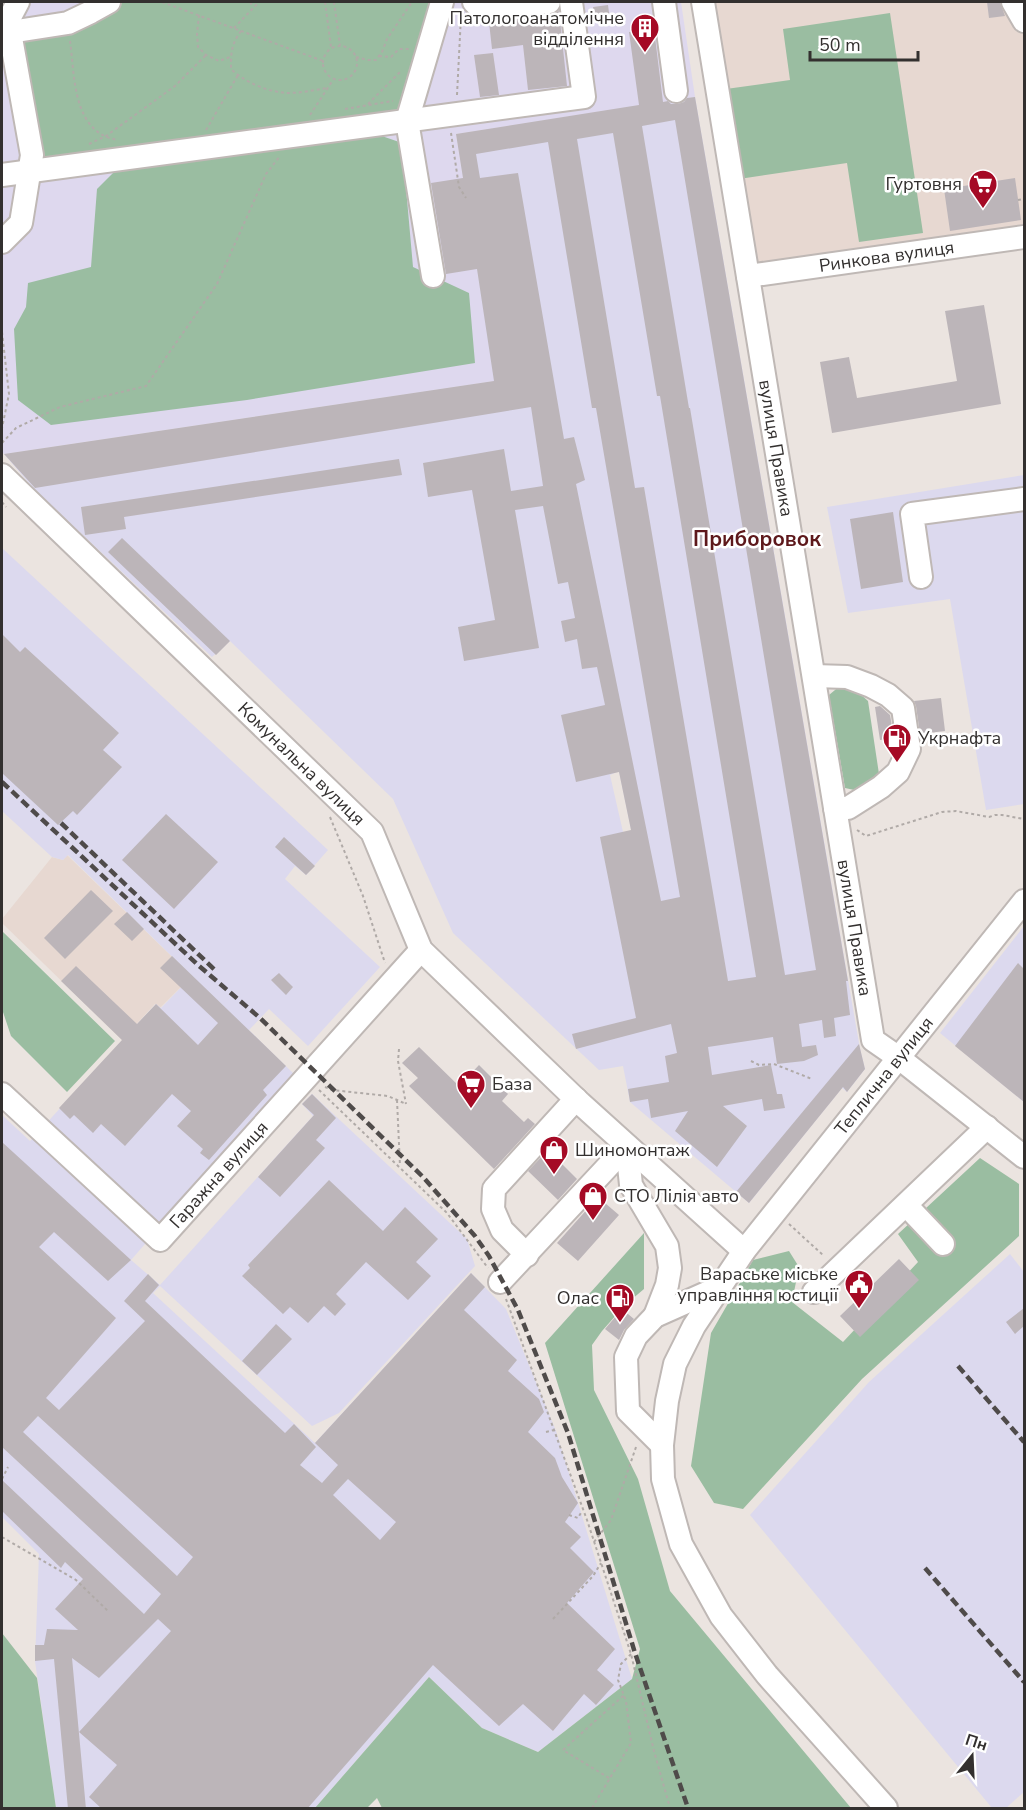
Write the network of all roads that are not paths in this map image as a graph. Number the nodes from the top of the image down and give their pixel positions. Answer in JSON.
{"nodes":[{"id":1,"x":109,"y":2,"type":"edge"},
{"id":2,"x":442,"y":2,"type":"edge"},
{"id":3,"x":474,"y":2,"type":"edge"},
{"id":4,"x":549,"y":2,"type":"edge"},
{"id":5,"x":571,"y":2,"type":"edge"},
{"id":6,"x":664,"y":2,"type":"edge"},
{"id":7,"x":704,"y":2,"type":"edge"},
{"id":8,"x":1013,"y":2,"type":"edge"},
{"id":9,"x":9,"y":19,"type":"edge"},
{"id":10,"x":1024,"y":21,"type":"edge"},
{"id":11,"x":676,"y":92,"type":"dead end"},
{"id":12,"x":407,"y":121,"type":"junction"},
{"id":13,"x":28,"y":171,"type":"junction"},
{"id":14,"x":2,"y":176,"type":"edge"},
{"id":15,"x":1024,"y":237,"type":"edge"},
{"id":16,"x":2,"y":242,"type":"edge"},
{"id":17,"x":433,"y":276,"type":"dead end"},
{"id":18,"x":748,"y":276,"type":"junction"},
{"id":19,"x":2,"y":475,"type":"edge"},
{"id":20,"x":1024,"y":499,"type":"edge"},
{"id":21,"x":921,"y":577,"type":"dead end"},
{"id":22,"x":814,"y":676,"type":"junction"},
{"id":23,"x":835,"y":808,"type":"junction"},
{"id":24,"x":1024,"y":901,"type":"edge"},
{"id":25,"x":421,"y":951,"type":"junction"},
{"id":26,"x":899,"y":1058,"type":"junction"},
{"id":27,"x":2,"y":1094,"type":"edge"},
{"id":28,"x":576,"y":1099,"type":"junction"},
{"id":29,"x":987,"y":1127,"type":"junction"},
{"id":30,"x":627,"y":1146,"type":"junction"},
{"id":31,"x":1024,"y":1157,"type":"edge"},
{"id":32,"x":906,"y":1205,"type":"junction"},
{"id":33,"x":943,"y":1244,"type":"dead end"},
{"id":34,"x":744,"y":1251,"type":"junction"},
{"id":35,"x":527,"y":1255,"type":"junction"},
{"id":36,"x":498,"y":1283,"type":"road end"},
{"id":37,"x":718,"y":1288,"type":"junction"},
{"id":38,"x":814,"y":1292,"type":"dead end"},
{"id":39,"x":655,"y":1316,"type":"junction"},
{"id":40,"x":662,"y":1444,"type":"junction"},
{"id":41,"x":886,"y":1809,"type":"edge"}],
"edges":[{"from":1,"to":9,"type":"street"},
{"from":2,"to":12,"type":"street"},
{"from":3,"to":4,"type":"street"},
{"from":5,"to":12,"type":"street"},
{"from":6,"to":11,"type":"street"},
{"from":7,"to":18,"type":"street","name":"вулиця Правика"},
{"from":8,"to":10,"type":"street"},
{"from":9,"to":13,"type":"street"},
{"from":12,"to":13,"type":"street"},
{"from":12,"to":17,"type":"street"},
{"from":13,"to":14,"type":"street"},
{"from":13,"to":16,"type":"street"},
{"from":15,"to":18,"type":"street","name":"Ринкова вулиця"},
{"from":18,"to":22,"type":"street","name":"вулиця Правика"},
{"from":19,"to":25,"type":"street","name":"Комунальна вулиця"},
{"from":20,"to":21,"type":"street"},
{"from":22,"to":23,"type":"street","name":"вулиця Правика"},
{"from":22,"to":23,"type":"street"},
{"from":23,"to":26,"type":"street","name":"вулиця Правика"},
{"from":24,"to":26,"type":"street","name":"Теплична вулиця"},
{"from":25,"to":27,"type":"street","name":"Гаражна вулиця"},
{"from":25,"to":28,"type":"street","name":"Комунальна вулиця"},
{"from":26,"to":29,"type":"street","name":"вулиця Правика"},
{"from":26,"to":34,"type":"street","name":"Теплична вулиця"},
{"from":28,"to":30,"type":"street","name":"Комунальна вулиця"},
{"from":28,"to":35,"type":"street"},
{"from":29,"to":31,"type":"street","name":"вулиця Правика"},
{"from":29,"to":32,"type":"street"},
{"from":30,"to":34,"type":"street","name":"Комунальна вулиця"},
{"from":30,"to":35,"type":"street"},
{"from":30,"to":39,"type":"street"},
{"from":32,"to":33,"type":"street"},
{"from":32,"to":38,"type":"street"},
{"from":34,"to":37,"type":"street","name":"Теплична вулиця"},
{"from":35,"to":36,"type":"street"},
{"from":37,"to":39,"type":"street"},
{"from":37,"to":40,"type":"street","name":"Теплична вулиця"},
{"from":39,"to":40,"type":"street"},
{"from":40,"to":41,"type":"street","name":"Теплична вулиця"}]}
